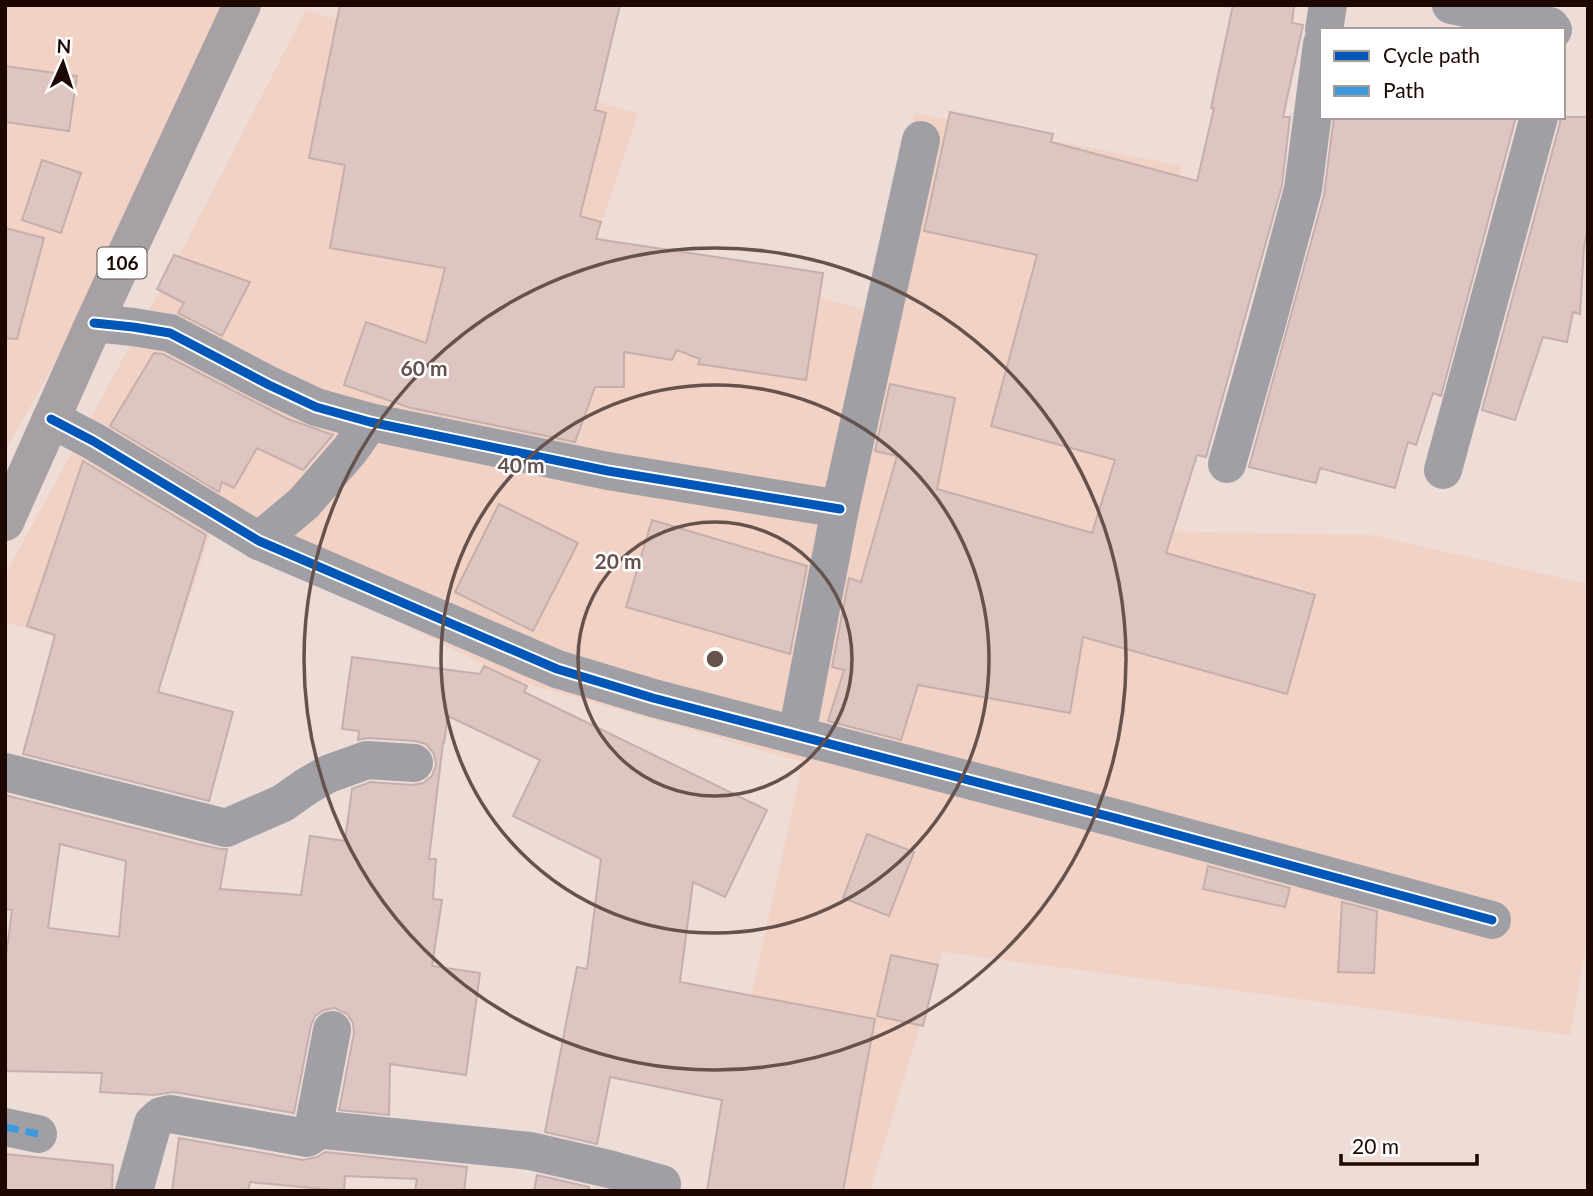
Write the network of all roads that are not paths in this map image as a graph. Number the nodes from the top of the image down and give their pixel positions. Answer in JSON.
{"nodes":[{"id":1,"x":242,"y":5,"type":"edge"},
{"id":2,"x":1328,"y":5,"type":"edge"},
{"id":3,"x":1451,"y":5,"type":"edge"},
{"id":4,"x":1324,"y":28,"type":"edge"},
{"id":5,"x":1552,"y":28,"type":"edge"},
{"id":6,"x":1320,"y":59,"type":"edge"},
{"id":7,"x":1538,"y":119,"type":"edge"},
{"id":8,"x":921,"y":140,"type":"dead end"},
{"id":9,"x":94,"y":323,"type":"junction"},
{"id":10,"x":51,"y":419,"type":"junction"},
{"id":11,"x":370,"y":422,"type":"junction"},
{"id":12,"x":1227,"y":464,"type":"dead end"},
{"id":13,"x":1443,"y":470,"type":"dead end"},
{"id":14,"x":840,"y":509,"type":"junction"},
{"id":15,"x":5,"y":522,"type":"edge"},
{"id":16,"x":259,"y":541,"type":"junction"},
{"id":17,"x":797,"y":734,"type":"junction"},
{"id":18,"x":414,"y":763,"type":"dead end"},
{"id":19,"x":5,"y":772,"type":"edge"},
{"id":20,"x":1492,"y":920,"type":"dead end"},
{"id":21,"x":332,"y":1030,"type":"dead end"},
{"id":22,"x":314,"y":1129,"type":"junction"},
{"id":23,"x":662,"y":1184,"type":"dead end"},
{"id":24,"x":134,"y":1191,"type":"edge"}],
"edges":[{"from":1,"to":9,"type":"main road","number":"106"},
{"from":2,"to":4,"type":"street"},
{"from":3,"to":5,"type":"street"},
{"from":6,"to":12,"type":"street"},
{"from":7,"to":13,"type":"street"},
{"from":8,"to":14,"type":"street"},
{"from":9,"to":10,"type":"main road","number":"106"},
{"from":9,"to":11,"type":"street"},
{"from":10,"to":15,"type":"main road","number":"106"},
{"from":10,"to":16,"type":"street"},
{"from":11,"to":14,"type":"street"},
{"from":11,"to":16,"type":"street"},
{"from":14,"to":17,"type":"street"},
{"from":16,"to":17,"type":"street"},
{"from":17,"to":20,"type":"street"},
{"from":18,"to":19,"type":"street"},
{"from":21,"to":22,"type":"street"},
{"from":22,"to":23,"type":"street"},
{"from":22,"to":24,"type":"street"}]}
